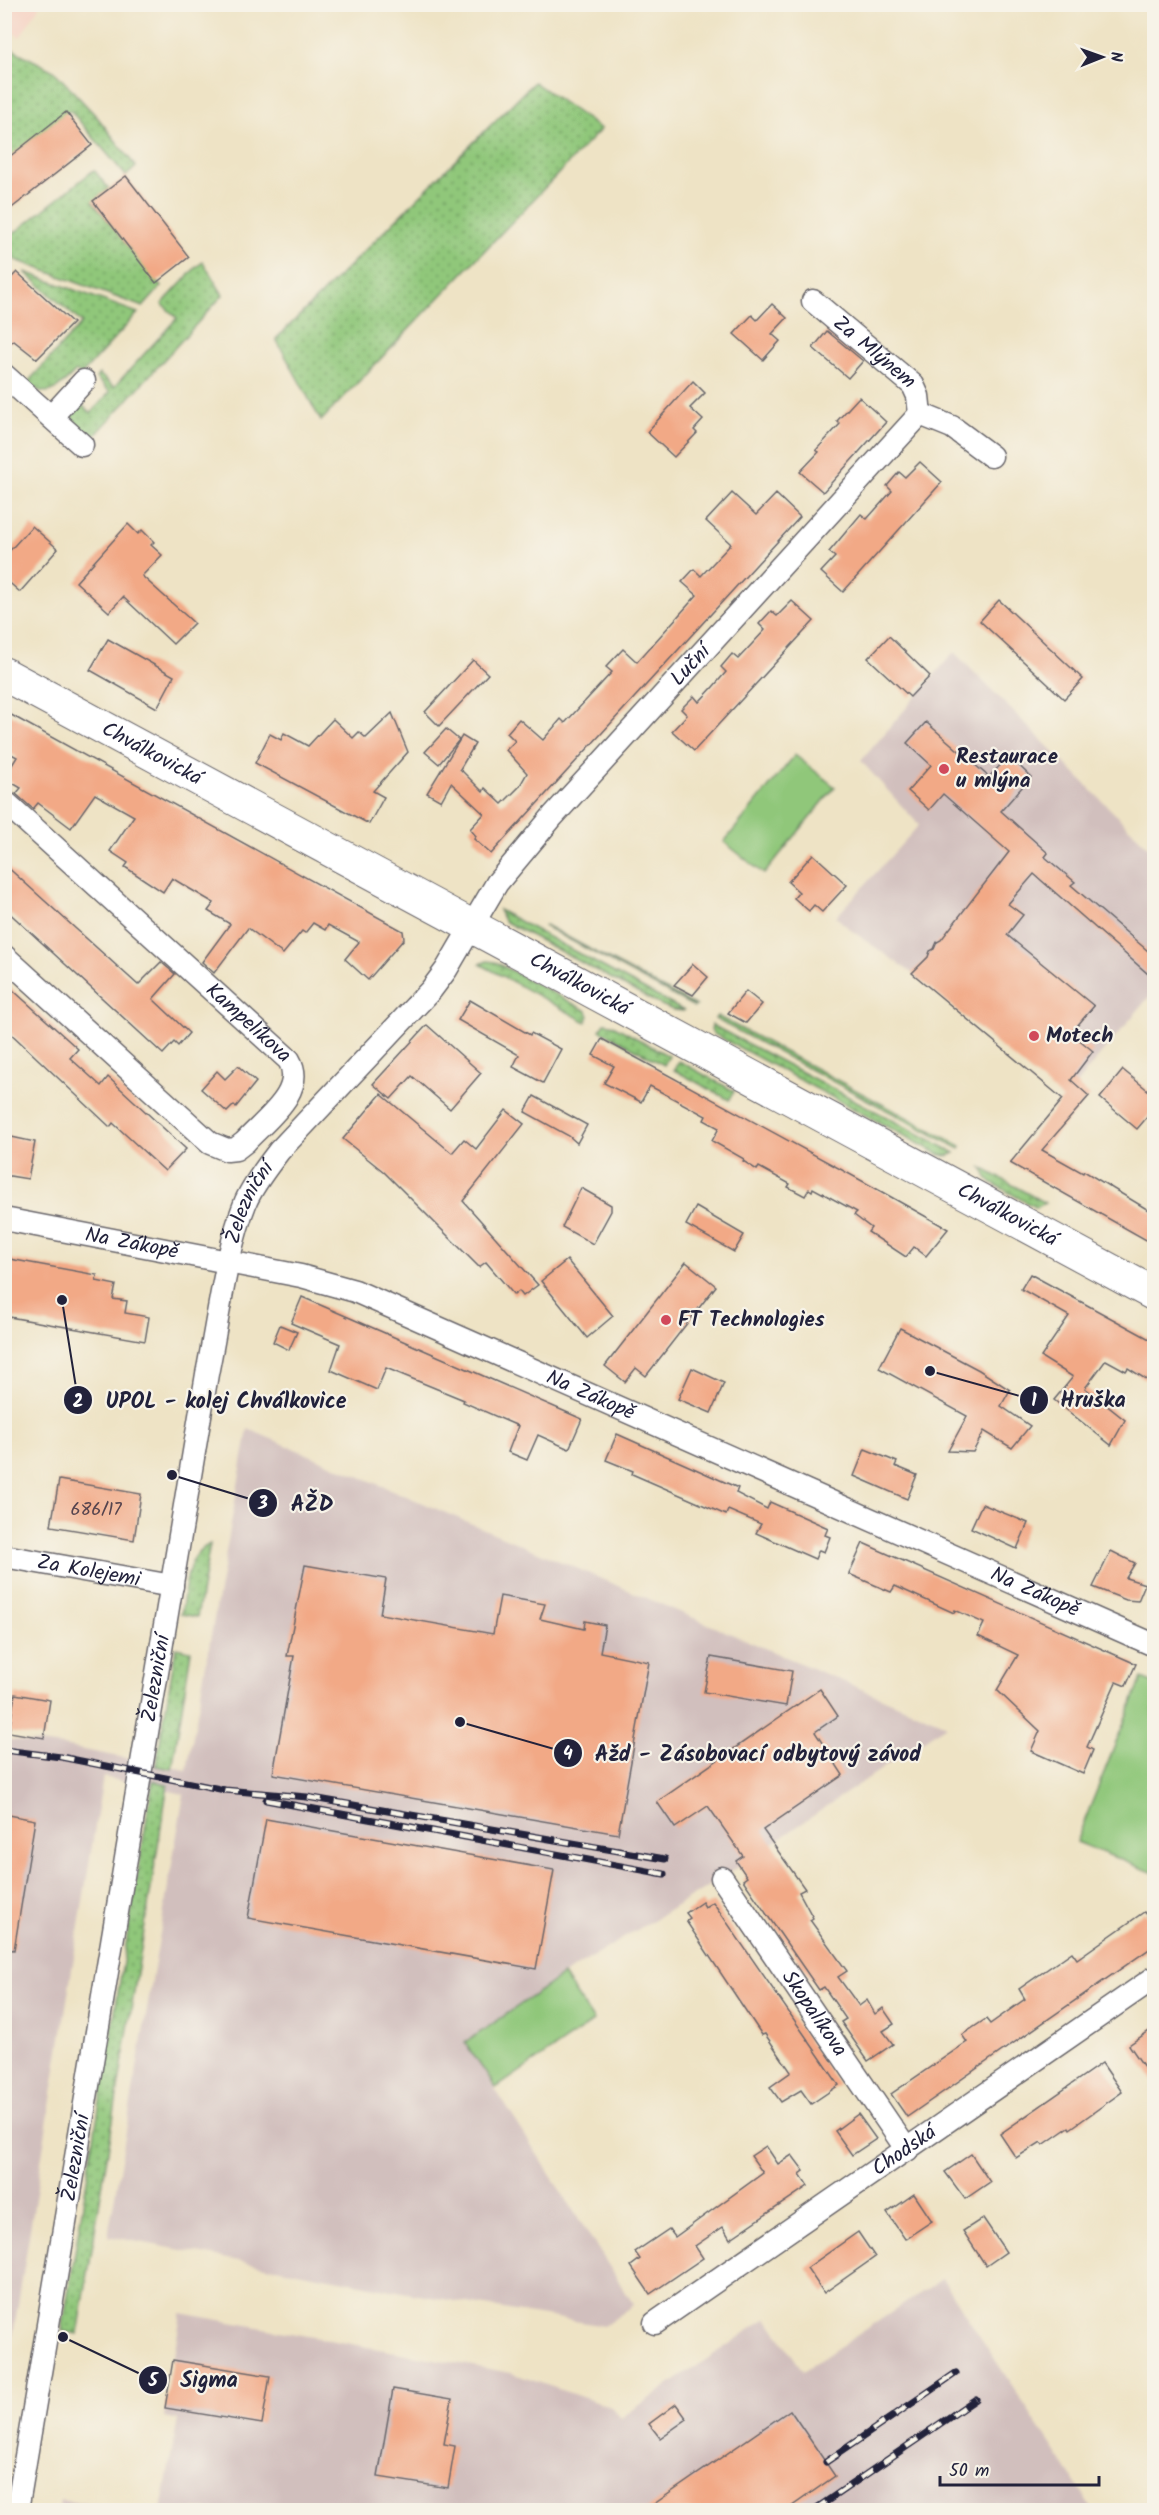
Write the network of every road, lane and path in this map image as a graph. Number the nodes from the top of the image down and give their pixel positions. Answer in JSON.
{"nodes":[{"id":1,"x":813,"y":301,"type":"dead end"},
{"id":2,"x":4,"y":375,"type":"edge"},
{"id":3,"x":84,"y":381,"type":"dead end"},
{"id":4,"x":920,"y":414,"type":"junction"},
{"id":5,"x":51,"y":417,"type":"junction"},
{"id":6,"x":82,"y":446,"type":"dead end"},
{"id":7,"x":991,"y":456,"type":"dead end"},
{"id":8,"x":4,"y":674,"type":"edge"},
{"id":9,"x":4,"y":801,"type":"edge"},
{"id":10,"x":471,"y":925,"type":"junction"},
{"id":11,"x":4,"y":956,"type":"edge"},
{"id":12,"x":4,"y":1219,"type":"edge"},
{"id":13,"x":229,"y":1263,"type":"junction"},
{"id":14,"x":1155,"y":1294,"type":"edge"},
{"id":15,"x":4,"y":1556,"type":"edge"},
{"id":16,"x":172,"y":1586,"type":"junction"},
{"id":17,"x":1155,"y":1645,"type":"edge"},
{"id":18,"x":722,"y":1878,"type":"dead end"},
{"id":19,"x":1155,"y":1978,"type":"edge"},
{"id":20,"x":906,"y":2150,"type":"junction"},
{"id":21,"x":656,"y":2324,"type":"dead end"},
{"id":22,"x":16,"y":2511,"type":"edge"}],
"edges":[{"from":1,"to":4,"type":"street","name":"Za Mlýnem"},
{"from":2,"to":5,"type":"street"},
{"from":3,"to":5,"type":"street"},
{"from":4,"to":7,"type":"street"},
{"from":4,"to":10,"type":"street","name":"Luční"},
{"from":5,"to":6,"type":"street"},
{"from":8,"to":10,"type":"main road","name":"Chválkovická"},
{"from":9,"to":11,"type":"street","name":"Kampelíkova"},
{"from":10,"to":13,"type":"street","name":"Železniční"},
{"from":10,"to":14,"type":"main road","name":"Chválkovická"},
{"from":12,"to":13,"type":"street","name":"Na Zákopě"},
{"from":13,"to":16,"type":"street","name":"Železniční"},
{"from":13,"to":17,"type":"street","name":"Na Zákopě"},
{"from":15,"to":16,"type":"street","name":"Za Kolejemi"},
{"from":16,"to":22,"type":"street","name":"Železniční"},
{"from":18,"to":20,"type":"street","name":"Skopalíkova"},
{"from":19,"to":20,"type":"street","name":"Chodská"},
{"from":20,"to":21,"type":"street","name":"Chodská"}]}
